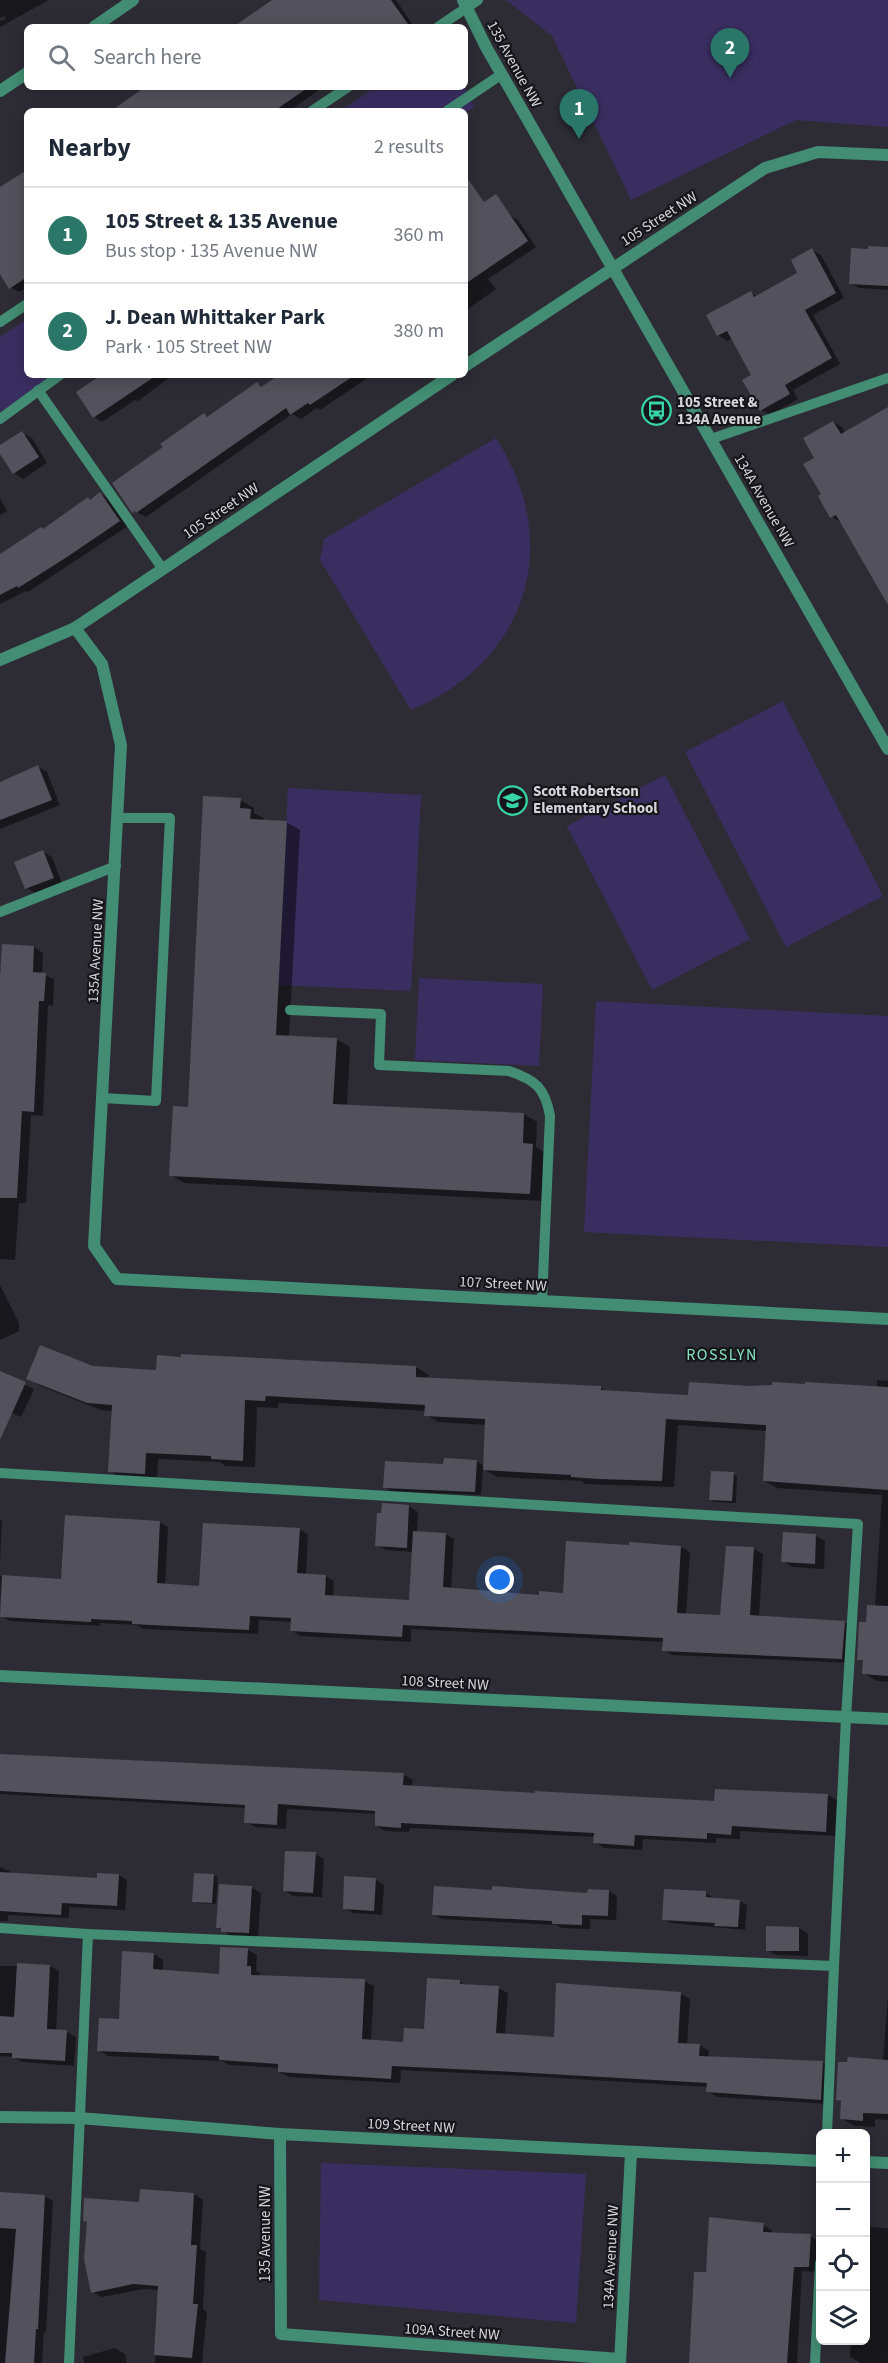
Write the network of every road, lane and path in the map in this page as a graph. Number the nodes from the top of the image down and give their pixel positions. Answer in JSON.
{"nodes":[{"id":1,"x":133,"y":0,"type":"edge"},
{"id":2,"x":478,"y":0,"type":"edge"},
{"id":3,"x":464,"y":4,"type":"edge"},
{"id":4,"x":98,"y":24,"type":"edge"},
{"id":5,"x":441,"y":24,"type":"edge"},
{"id":6,"x":502,"y":74,"type":"junction"},
{"id":7,"x":24,"y":75,"type":"edge"},
{"id":8,"x":344,"y":90,"type":"edge"},
{"id":9,"x":0,"y":92,"type":"edge"},
{"id":10,"x":316,"y":108,"type":"edge"},
{"id":11,"x":451,"y":108,"type":"edge"},
{"id":12,"x":888,"y":155,"type":"edge"},
{"id":13,"x":613,"y":267,"type":"junction"},
{"id":14,"x":24,"y":306,"type":"edge"},
{"id":15,"x":0,"y":322,"type":"edge"},
{"id":16,"x":468,"y":364,"type":"edge"},
{"id":17,"x":56,"y":378,"type":"edge"},
{"id":18,"x":447,"y":378,"type":"edge"},
{"id":19,"x":888,"y":378,"type":"edge"},
{"id":20,"x":38,"y":390,"type":"junction"},
{"id":21,"x":0,"y":419,"type":"edge"},
{"id":22,"x":711,"y":439,"type":"junction"},
{"id":23,"x":162,"y":568,"type":"junction"},
{"id":24,"x":75,"y":628,"type":"junction"},
{"id":25,"x":0,"y":660,"type":"edge"},
{"id":26,"x":888,"y":749,"type":"edge"},
{"id":27,"x":118,"y":818,"type":"junction"},
{"id":28,"x":116,"y":866,"type":"junction"},
{"id":29,"x":0,"y":912,"type":"edge"},
{"id":30,"x":290,"y":1010,"type":"dead end"},
{"id":31,"x":102,"y":1098,"type":"junction"},
{"id":32,"x":117,"y":1279,"type":"joint"},
{"id":33,"x":542,"y":1301,"type":"junction"},
{"id":34,"x":888,"y":1319,"type":"edge"},
{"id":35,"x":0,"y":1473,"type":"edge"},
{"id":36,"x":0,"y":1676,"type":"edge"},
{"id":37,"x":846,"y":1718,"type":"junction"},
{"id":38,"x":888,"y":1719,"type":"edge"},
{"id":39,"x":0,"y":1928,"type":"edge"},
{"id":40,"x":88,"y":1934,"type":"junction"},
{"id":41,"x":834,"y":1966,"type":"junction"},
{"id":42,"x":0,"y":2117,"type":"edge"},
{"id":43,"x":79,"y":2118,"type":"junction"},
{"id":44,"x":827,"y":2129,"type":"edge"},
{"id":45,"x":280,"y":2134,"type":"junction"},
{"id":46,"x":631,"y":2153,"type":"junction"},
{"id":47,"x":816,"y":2161,"type":"edge"},
{"id":48,"x":870,"y":2162,"type":"edge"},
{"id":49,"x":888,"y":2163,"type":"edge"},
{"id":50,"x":819,"y":2291,"type":"edge"},
{"id":51,"x":281,"y":2334,"type":"joint"},
{"id":52,"x":620,"y":2361,"type":"edge"},
{"id":53,"x":69,"y":2363,"type":"edge"},
{"id":54,"x":815,"y":2363,"type":"edge"}],
"edges":[{"from":1,"to":4,"type":"street"},
{"from":2,"to":3,"type":"lane"},
{"from":3,"to":5,"type":"lane"},
{"from":3,"to":6,"type":"street","name":"135 Avenue NW"},
{"from":6,"to":11,"type":"lane"},
{"from":6,"to":13,"type":"street","name":"135 Avenue NW"},
{"from":7,"to":9,"type":"street"},
{"from":8,"to":10,"type":"lane"},
{"from":12,"to":13,"type":"street","name":"105 Street NW"},
{"from":13,"to":16,"type":"street","name":"105 Street NW"},
{"from":13,"to":22,"type":"street","name":"134A Avenue NW"},
{"from":14,"to":15,"type":"lane"},
{"from":17,"to":20,"type":"lane"},
{"from":18,"to":23,"type":"street","name":"105 Street NW"},
{"from":19,"to":22,"type":"lane"},
{"from":20,"to":21,"type":"lane"},
{"from":20,"to":23,"type":"lane"},
{"from":22,"to":26,"type":"street","name":"134A Avenue NW"},
{"from":23,"to":24,"type":"street","name":"105 Street NW"},
{"from":24,"to":25,"type":"street","name":"105 Street NW"},
{"from":24,"to":27,"type":"street","name":"135A Avenue NW"},
{"from":27,"to":28,"type":"street","name":"135A Avenue NW"},
{"from":27,"to":31,"type":"lane"},
{"from":28,"to":29,"type":"lane"},
{"from":28,"to":31,"type":"street","name":"135A Avenue NW"},
{"from":30,"to":33,"type":"lane"},
{"from":31,"to":32,"type":"street","name":"135A Avenue NW"},
{"from":32,"to":33,"type":"street","name":"107 Street NW"},
{"from":33,"to":34,"type":"street","name":"107 Street NW"},
{"from":35,"to":37,"type":"lane"},
{"from":36,"to":37,"type":"street","name":"108 Street NW"},
{"from":37,"to":38,"type":"street","name":"108 Street NW"},
{"from":37,"to":41,"type":"lane"},
{"from":39,"to":40,"type":"lane"},
{"from":40,"to":41,"type":"lane"},
{"from":40,"to":43,"type":"lane"},
{"from":41,"to":44,"type":"lane"},
{"from":42,"to":43,"type":"street","name":"109 Street NW"},
{"from":43,"to":45,"type":"street","name":"109 Street NW"},
{"from":43,"to":53,"type":"lane"},
{"from":45,"to":46,"type":"street","name":"109 Street NW"},
{"from":45,"to":51,"type":"street","name":"135 Avenue NW"},
{"from":46,"to":47,"type":"street","name":"109 Street NW"},
{"from":46,"to":52,"type":"street","name":"134A Avenue NW"},
{"from":48,"to":49,"type":"street"},
{"from":50,"to":54,"type":"lane"},
{"from":51,"to":52,"type":"street","name":"109A Street NW"}]}
